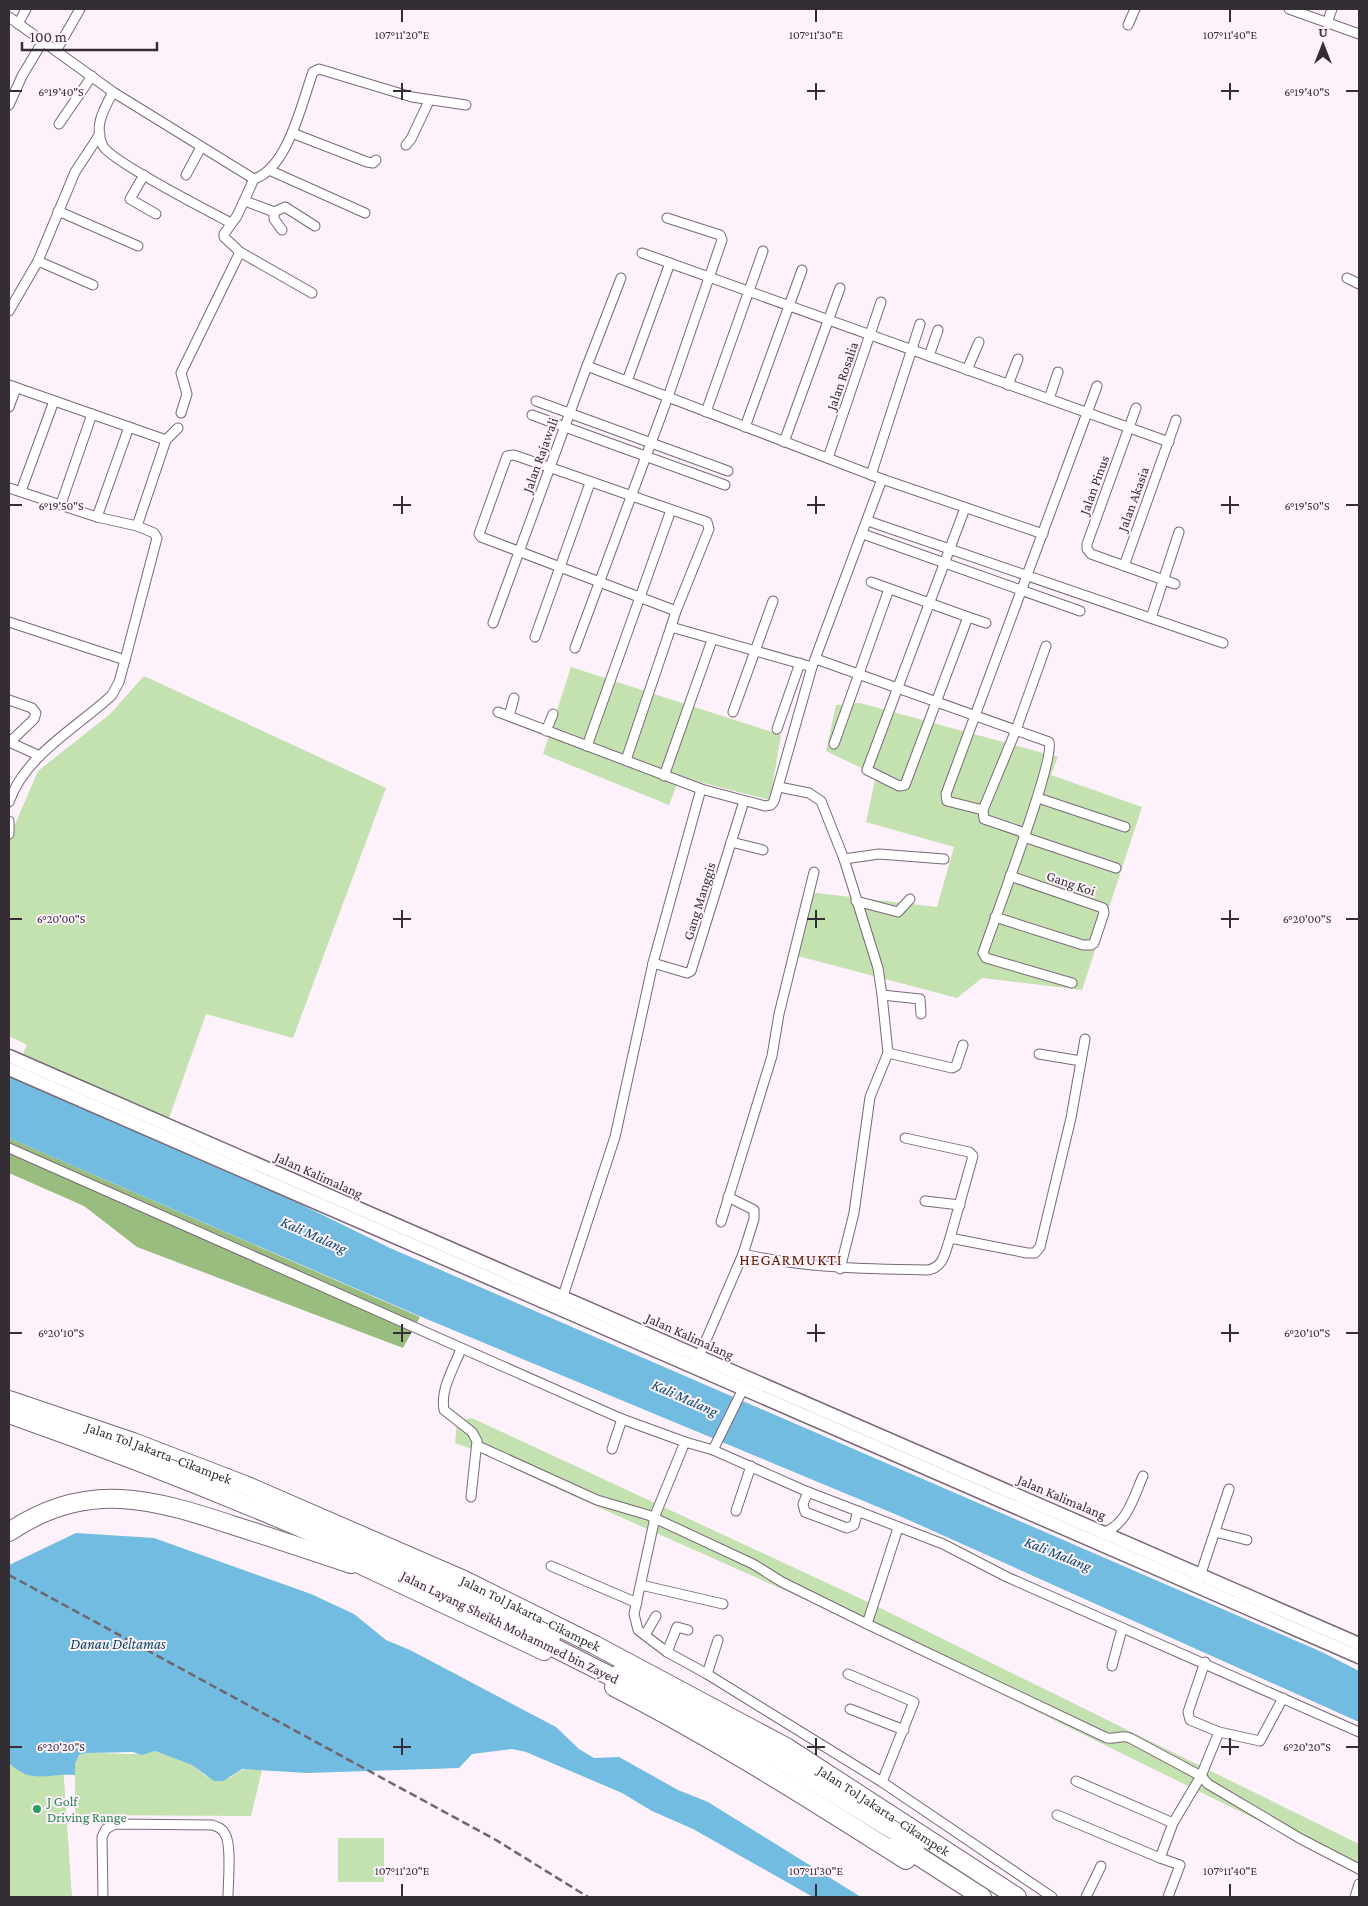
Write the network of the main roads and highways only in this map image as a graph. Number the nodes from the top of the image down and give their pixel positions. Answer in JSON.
{"nodes":[{"id":1,"x":9,"y":1056,"type":"edge"},
{"id":2,"x":9,"y":1070,"type":"edge"},
{"id":3,"x":561,"y":1303,"type":"junction"},
{"id":4,"x":697,"y":1362,"type":"junction"},
{"id":5,"x":9,"y":1389,"type":"edge"},
{"id":6,"x":9,"y":1400,"type":"edge"},
{"id":7,"x":9,"y":1406,"type":"edge"},
{"id":8,"x":9,"y":1414,"type":"edge"},
{"id":9,"x":9,"y":1425,"type":"edge"},
{"id":10,"x":133,"y":1442,"type":"junction"},
{"id":11,"x":9,"y":1532,"type":"edge"},
{"id":12,"x":375,"y":1571,"type":"junction"},
{"id":13,"x":1359,"y":1644,"type":"edge"},
{"id":14,"x":1359,"y":1657,"type":"edge"},
{"id":15,"x":962,"y":1897,"type":"edge"},
{"id":16,"x":982,"y":1897,"type":"edge"},
{"id":17,"x":999,"y":1897,"type":"edge"},
{"id":18,"x":1017,"y":1897,"type":"edge"}],
"edges":[{"from":1,"to":3,"type":"main road","name":"Jalan Kalimalang"},
{"from":2,"to":3,"type":"main road","name":"Jalan Kalimalang"},
{"from":3,"to":4,"type":"main road","name":"Jalan Kalimalang"},
{"from":4,"to":13,"type":"main road","name":"Jalan Kalimalang"},
{"from":4,"to":14,"type":"main road","name":"Jalan Kalimalang"},
{"from":5,"to":10,"type":"highway"},
{"from":6,"to":10,"type":"highway","name":"Jalan Tol Jakarta–Cikampek"},
{"from":7,"to":17,"type":"highway","name":"Jalan Layang Sheikh Mohammed bin Zayed"},
{"from":8,"to":16,"type":"highway","name":"Jalan Layang Sheikh Mohammed bin Zayed"},
{"from":9,"to":12,"type":"highway","name":"Jalan Tol Jakarta–Cikampek"},
{"from":10,"to":18,"type":"highway","name":"Jalan Tol Jakarta–Cikampek"},
{"from":11,"to":12,"type":"highway"},
{"from":12,"to":15,"type":"highway","name":"Jalan Tol Jakarta–Cikampek"}]}
